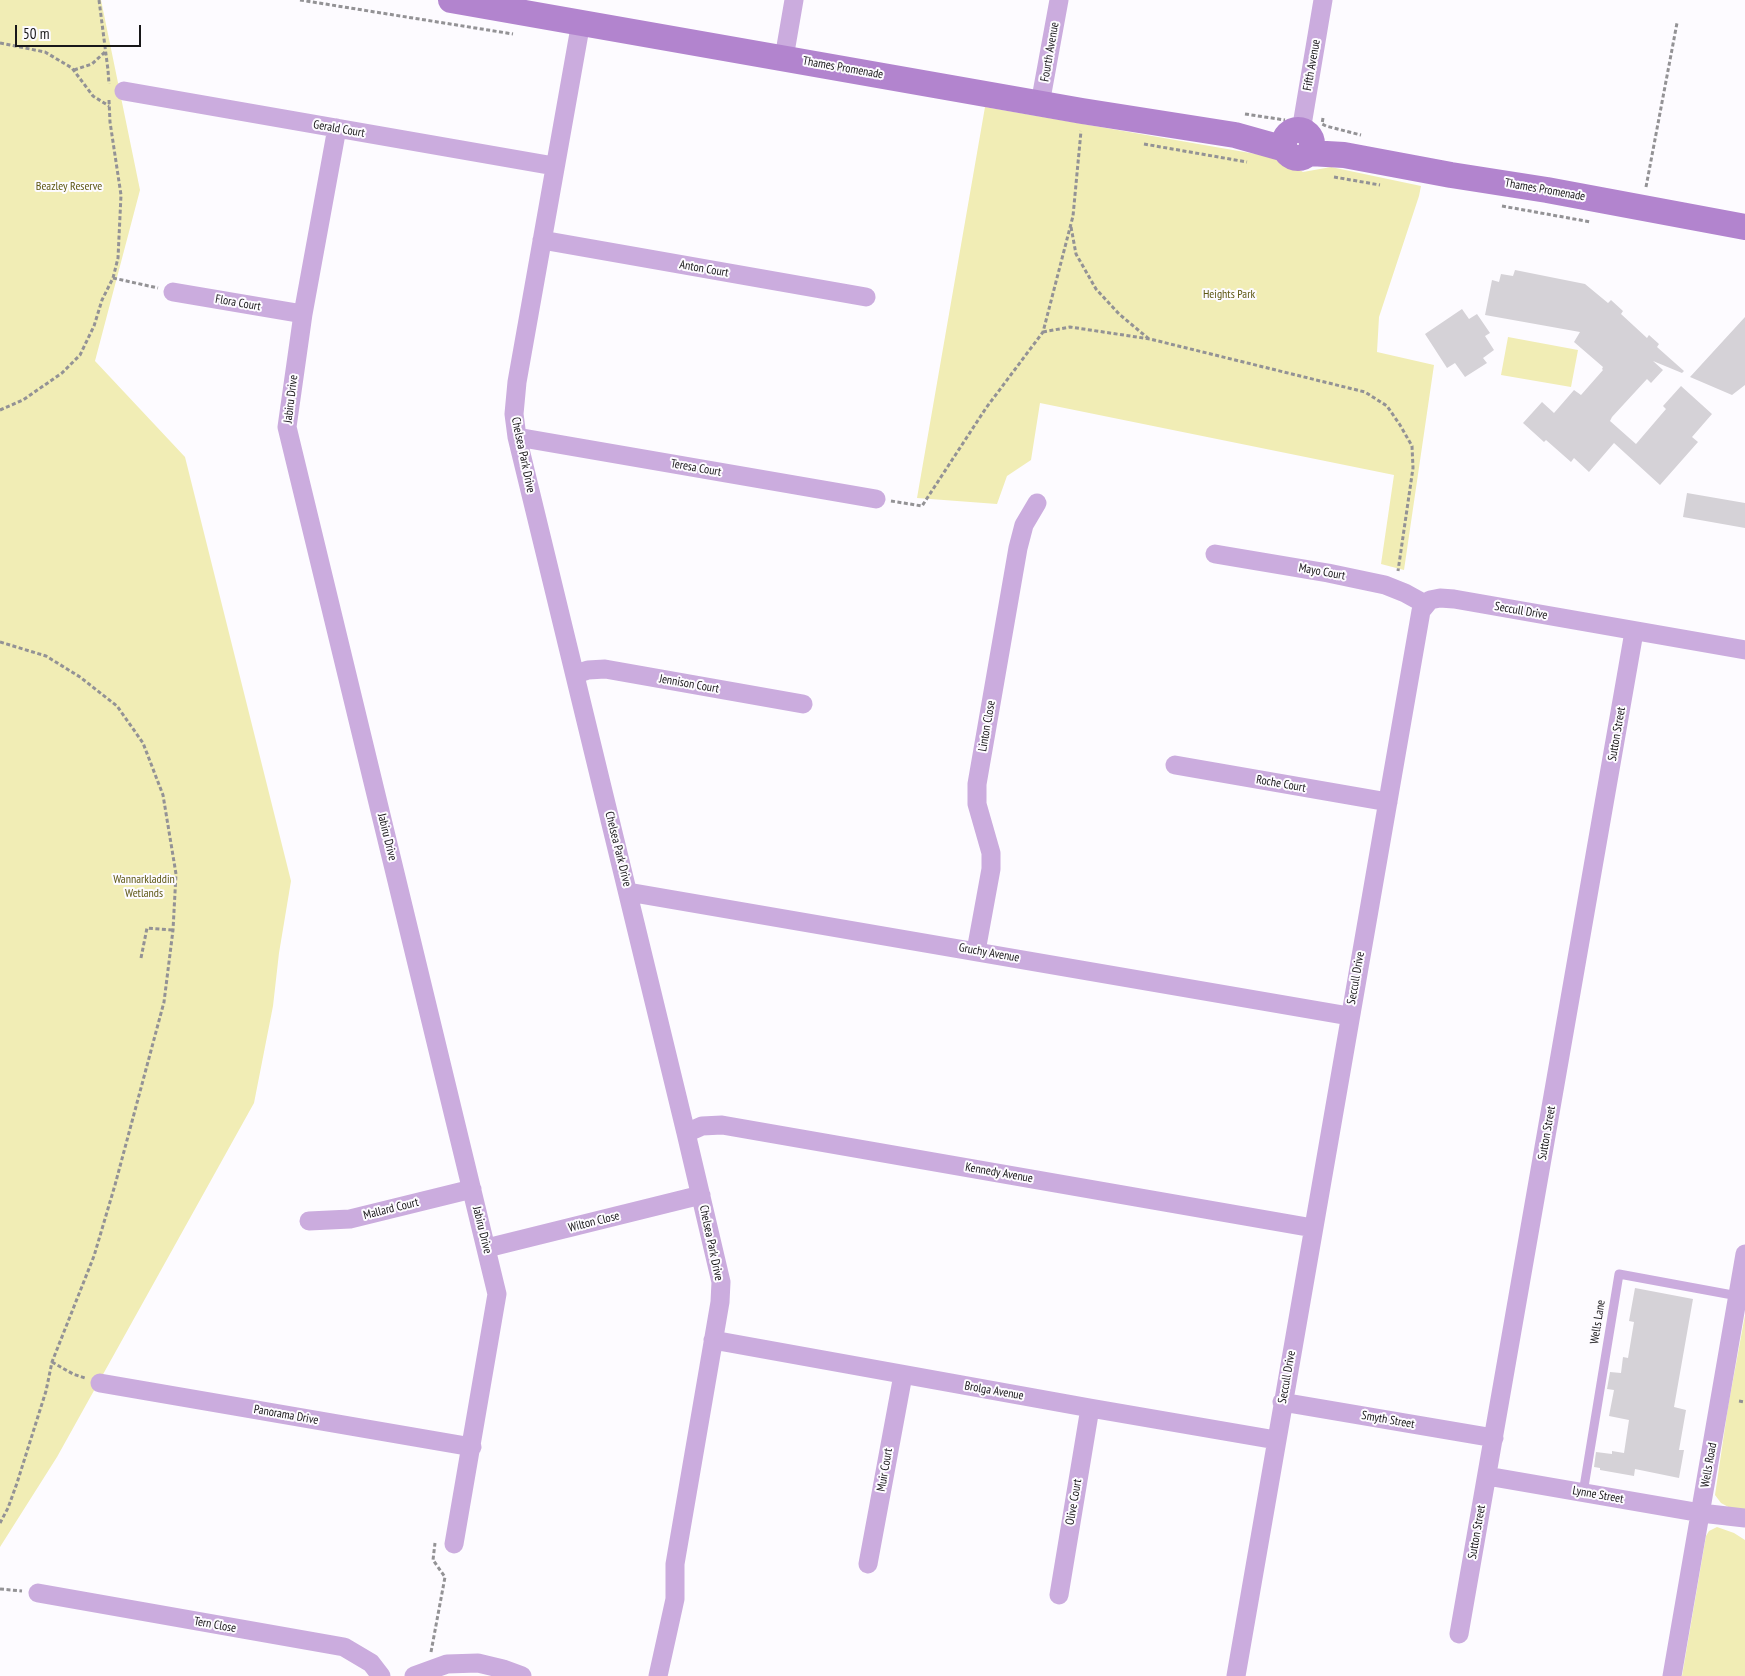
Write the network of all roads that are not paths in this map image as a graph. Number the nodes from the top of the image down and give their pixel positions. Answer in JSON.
{"nodes":[{"id":1,"x":451,"y":0,"type":"edge"},
{"id":2,"x":794,"y":0,"type":"edge"},
{"id":3,"x":1059,"y":0,"type":"edge"},
{"id":4,"x":1323,"y":0,"type":"edge"},
{"id":5,"x":524,"y":16,"type":"edge"},
{"id":6,"x":581,"y":22,"type":"junction"},
{"id":7,"x":784,"y":58,"type":"junction"},
{"id":8,"x":114,"y":93,"type":"road end"},
{"id":9,"x":1040,"y":104,"type":"junction"},
{"id":10,"x":337,"y":128,"type":"junction"},
{"id":11,"x":1299,"y":137,"type":"junction"},
{"id":12,"x":554,"y":166,"type":"junction"},
{"id":13,"x":1745,"y":227,"type":"edge"},
{"id":14,"x":542,"y":240,"type":"junction"},
{"id":15,"x":173,"y":292,"type":"road end"},
{"id":16,"x":866,"y":297,"type":"dead end"},
{"id":17,"x":303,"y":314,"type":"junction"},
{"id":18,"x":517,"y":437,"type":"junction"},
{"id":19,"x":876,"y":499,"type":"road end"},
{"id":20,"x":1037,"y":503,"type":"dead end"},
{"id":21,"x":1215,"y":554,"type":"dead end"},
{"id":22,"x":1424,"y":604,"type":"junction"},
{"id":23,"x":1634,"y":632,"type":"junction"},
{"id":24,"x":1745,"y":650,"type":"edge"},
{"id":25,"x":576,"y":674,"type":"junction"},
{"id":26,"x":803,"y":704,"type":"dead end"},
{"id":27,"x":1175,"y":766,"type":"dead end"},
{"id":28,"x":1388,"y":802,"type":"junction"},
{"id":29,"x":628,"y":892,"type":"junction"},
{"id":30,"x":976,"y":951,"type":"junction"},
{"id":31,"x":1349,"y":1016,"type":"junction"},
{"id":32,"x":686,"y":1133,"type":"junction"},
{"id":33,"x":472,"y":1189,"type":"junction"},
{"id":34,"x":701,"y":1195,"type":"junction"},
{"id":35,"x":309,"y":1221,"type":"dead end"},
{"id":36,"x":1313,"y":1228,"type":"junction"},
{"id":37,"x":487,"y":1248,"type":"junction"},
{"id":38,"x":1745,"y":1254,"type":"edge"},
{"id":39,"x":1738,"y":1296,"type":"junction"},
{"id":40,"x":714,"y":1340,"type":"junction"},
{"id":41,"x":902,"y":1375,"type":"junction"},
{"id":42,"x":100,"y":1383,"type":"road end"},
{"id":43,"x":1282,"y":1402,"type":"junction"},
{"id":44,"x":1090,"y":1408,"type":"junction"},
{"id":45,"x":1494,"y":1438,"type":"junction"},
{"id":46,"x":1276,"y":1440,"type":"junction"},
{"id":47,"x":472,"y":1447,"type":"junction"},
{"id":48,"x":1487,"y":1476,"type":"junction"},
{"id":49,"x":1583,"y":1493,"type":"junction"},
{"id":50,"x":1704,"y":1514,"type":"junction"},
{"id":51,"x":1745,"y":1518,"type":"edge"},
{"id":52,"x":1745,"y":1532,"type":"edge"},
{"id":53,"x":454,"y":1544,"type":"dead end"},
{"id":54,"x":868,"y":1564,"type":"dead end"},
{"id":55,"x":38,"y":1593,"type":"dead end"},
{"id":56,"x":1058,"y":1595,"type":"dead end"},
{"id":57,"x":1459,"y":1634,"type":"dead end"},
{"id":58,"x":423,"y":1673,"type":"edge"},
{"id":59,"x":381,"y":1676,"type":"edge"},
{"id":60,"x":522,"y":1676,"type":"edge"},
{"id":61,"x":658,"y":1676,"type":"edge"},
{"id":62,"x":1236,"y":1676,"type":"edge"},
{"id":63,"x":1672,"y":1676,"type":"edge"}],
"edges":[{"from":1,"to":5,"type":"main road","name":"Thames Promenade"},
{"from":2,"to":7,"type":"street"},
{"from":3,"to":9,"type":"street","name":"Fourth Avenue"},
{"from":4,"to":11,"type":"street","name":"Fifth Avenue"},
{"from":5,"to":6,"type":"main road","name":"Thames Promenade"},
{"from":6,"to":7,"type":"main road","name":"Thames Promenade"},
{"from":6,"to":12,"type":"street","name":"Chelsea Park Drive"},
{"from":7,"to":9,"type":"main road","name":"Thames Promenade"},
{"from":8,"to":10,"type":"street","name":"Gerald Court"},
{"from":9,"to":11,"type":"main road","name":"Thames Promenade"},
{"from":10,"to":12,"type":"street","name":"Gerald Court"},
{"from":10,"to":17,"type":"street","name":"Jabiru Drive"},
{"from":11,"to":13,"type":"main road","name":"Thames Promenade"},
{"from":12,"to":14,"type":"street","name":"Chelsea Park Drive"},
{"from":14,"to":16,"type":"street","name":"Anton Court"},
{"from":14,"to":18,"type":"street","name":"Chelsea Park Drive"},
{"from":15,"to":17,"type":"street","name":"Flora Court"},
{"from":17,"to":33,"type":"street","name":"Jabiru Drive"},
{"from":18,"to":19,"type":"street","name":"Teresa Court"},
{"from":18,"to":25,"type":"street","name":"Chelsea Park Drive"},
{"from":20,"to":30,"type":"street","name":"Linton Close"},
{"from":21,"to":22,"type":"street","name":"Mayo Court"},
{"from":22,"to":23,"type":"street","name":"Seccull Drive"},
{"from":22,"to":28,"type":"street","name":"Seccull Drive"},
{"from":23,"to":24,"type":"street","name":"Seccull Drive"},
{"from":23,"to":45,"type":"street","name":"Sutton Street"},
{"from":25,"to":26,"type":"street","name":"Jennison Court"},
{"from":25,"to":29,"type":"street","name":"Chelsea Park Drive"},
{"from":27,"to":28,"type":"street","name":"Roche Court"},
{"from":28,"to":31,"type":"street","name":"Seccull Drive"},
{"from":29,"to":30,"type":"street","name":"Gruchy Avenue"},
{"from":29,"to":32,"type":"street","name":"Chelsea Park Drive"},
{"from":30,"to":31,"type":"street","name":"Gruchy Avenue"},
{"from":31,"to":36,"type":"street","name":"Seccull Drive"},
{"from":32,"to":34,"type":"street","name":"Chelsea Park Drive"},
{"from":32,"to":36,"type":"street","name":"Kennedy Avenue"},
{"from":33,"to":35,"type":"street","name":"Mallard Court"},
{"from":33,"to":37,"type":"street","name":"Jabiru Drive"},
{"from":34,"to":37,"type":"street","name":"Wilton Close"},
{"from":34,"to":40,"type":"street","name":"Chelsea Park Drive"},
{"from":36,"to":43,"type":"street","name":"Seccull Drive"},
{"from":37,"to":47,"type":"street","name":"Jabiru Drive"},
{"from":38,"to":39,"type":"street","name":"Wells Road"},
{"from":39,"to":49,"type":"lane","name":"Wells Lane"},
{"from":39,"to":50,"type":"street","name":"Wells Road"},
{"from":40,"to":41,"type":"street","name":"Brolga Avenue"},
{"from":40,"to":61,"type":"street","name":"Chelsea Park Drive"},
{"from":41,"to":44,"type":"street","name":"Brolga Avenue"},
{"from":41,"to":54,"type":"street","name":"Muir Court"},
{"from":42,"to":47,"type":"street","name":"Panorama Drive"},
{"from":43,"to":45,"type":"street","name":"Smyth Street"},
{"from":43,"to":46,"type":"street","name":"Seccull Drive"},
{"from":44,"to":46,"type":"street","name":"Brolga Avenue"},
{"from":44,"to":56,"type":"street","name":"Olive Court"},
{"from":45,"to":48,"type":"street","name":"Sutton Street"},
{"from":46,"to":62,"type":"street","name":"Seccull Drive"},
{"from":47,"to":53,"type":"street","name":"Jabiru Drive"},
{"from":48,"to":49,"type":"street","name":"Lynne Street"},
{"from":48,"to":57,"type":"street","name":"Sutton Street"},
{"from":49,"to":50,"type":"street","name":"Lynne Street"},
{"from":50,"to":51,"type":"street","name":"Lynne Street"},
{"from":50,"to":52,"type":"street","name":"Lynne Street"},
{"from":50,"to":63,"type":"street","name":"Wells Road"},
{"from":55,"to":59,"type":"street","name":"Tern Close"},
{"from":58,"to":60,"type":"street"}]}
